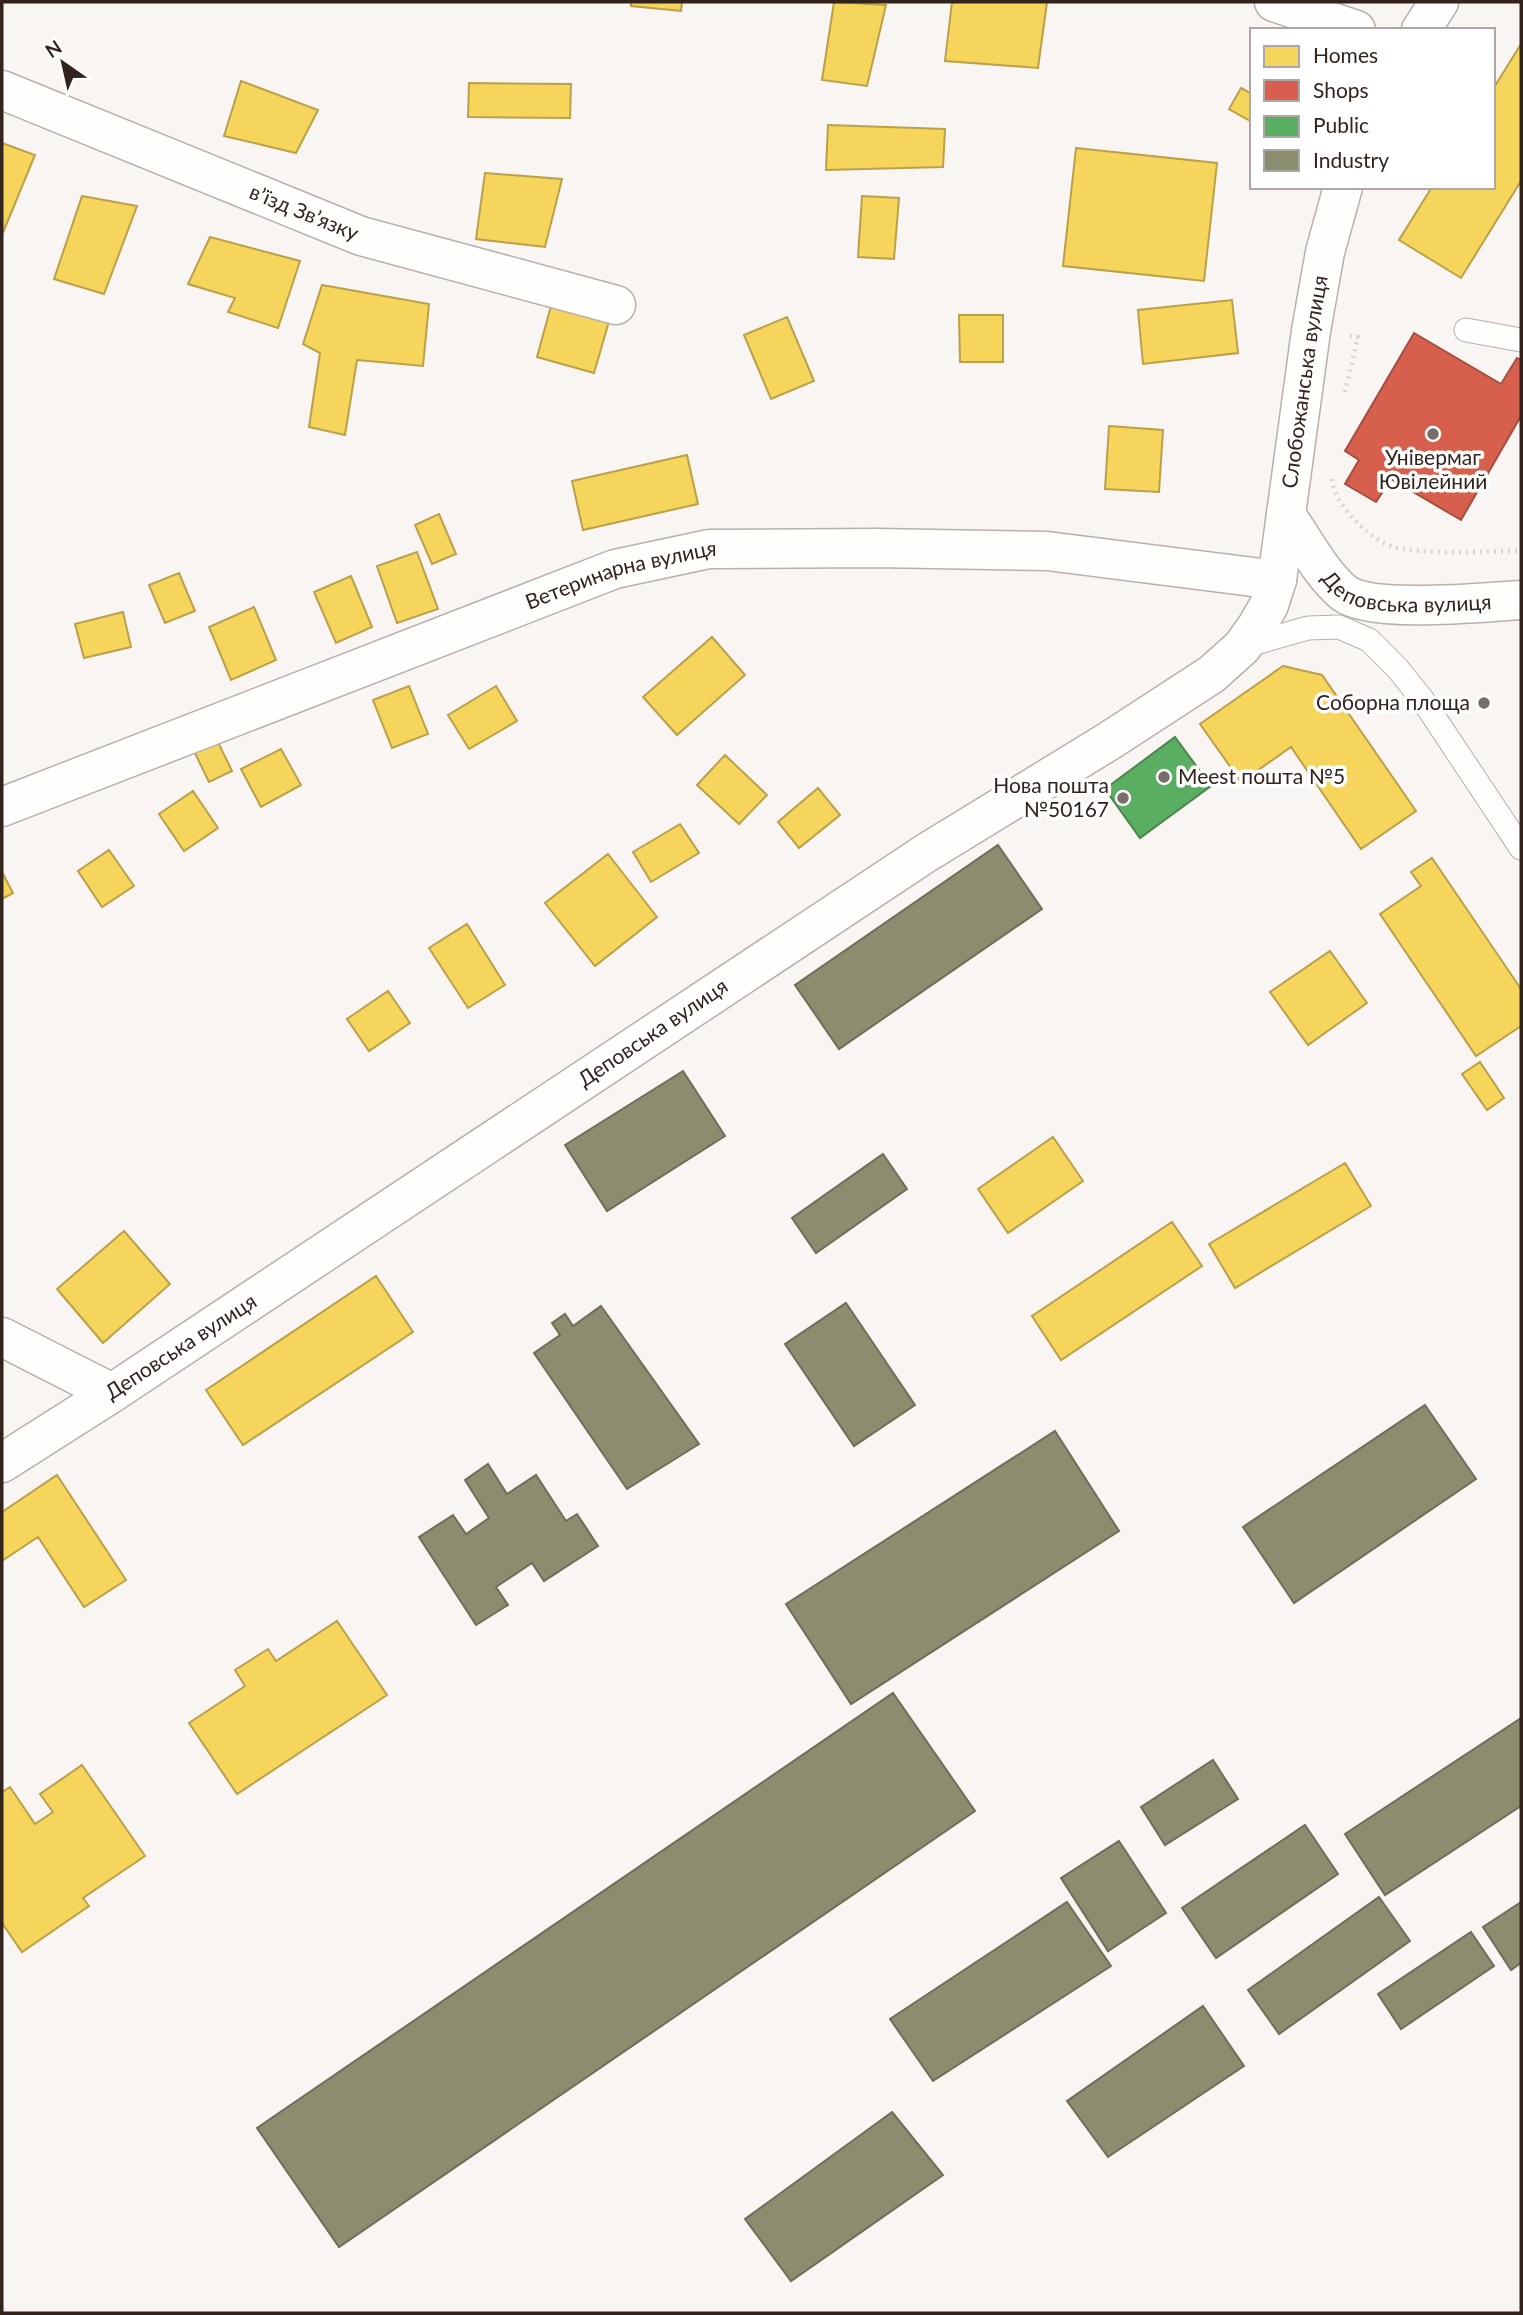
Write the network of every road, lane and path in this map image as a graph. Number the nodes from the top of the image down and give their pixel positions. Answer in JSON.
{"nodes":[{"id":1,"x":1274,"y":2,"type":"edge"},
{"id":2,"x":1439,"y":2,"type":"edge"},
{"id":3,"x":1350,"y":28,"type":"edge"},
{"id":4,"x":1422,"y":28,"type":"edge"},
{"id":5,"x":2,"y":90,"type":"edge"},
{"id":6,"x":1342,"y":189,"type":"edge"},
{"id":7,"x":616,"y":304,"type":"dead end"},
{"id":8,"x":1466,"y":330,"type":"dead end"},
{"id":9,"x":1358,"y":337,"type":"dead end"},
{"id":10,"x":1521,"y":340,"type":"edge"},
{"id":11,"x":1343,"y":400,"type":"dead end"},
{"id":12,"x":1332,"y":474,"type":"dead end"},
{"id":13,"x":1286,"y":515,"type":"junction"},
{"id":14,"x":1521,"y":551,"type":"edge"},
{"id":15,"x":1277,"y":580,"type":"junction"},
{"id":16,"x":1521,"y":600,"type":"edge"},
{"id":17,"x":1242,"y":647,"type":"junction"},
{"id":18,"x":2,"y":807,"type":"edge"},
{"id":19,"x":1521,"y":848,"type":"edge"},
{"id":20,"x":2,"y":1337,"type":"edge"},
{"id":21,"x":112,"y":1393,"type":"junction"},
{"id":22,"x":2,"y":1463,"type":"edge"}],
"edges":[{"from":1,"to":3,"type":"street"},
{"from":2,"to":4,"type":"street"},
{"from":5,"to":7,"type":"street","name":"в’їзд Зв’язку"},
{"from":6,"to":13,"type":"street","name":"Слобожанська вулиця"},
{"from":8,"to":10,"type":"lane"},
{"from":9,"to":11,"type":"path"},
{"from":12,"to":14,"type":"path"},
{"from":13,"to":15,"type":"street","name":"Слобожанська вулиця"},
{"from":13,"to":16,"type":"street","name":"Деповська вулиця"},
{"from":15,"to":17,"type":"street","name":"Деповська вулиця"},
{"from":15,"to":18,"type":"street","name":"Ветеринарна вулиця"},
{"from":17,"to":19,"type":"lane"},
{"from":17,"to":21,"type":"street","name":"Деповська вулиця"},
{"from":20,"to":21,"type":"street"},
{"from":21,"to":22,"type":"street","name":"Деповська вулиця"}]}
